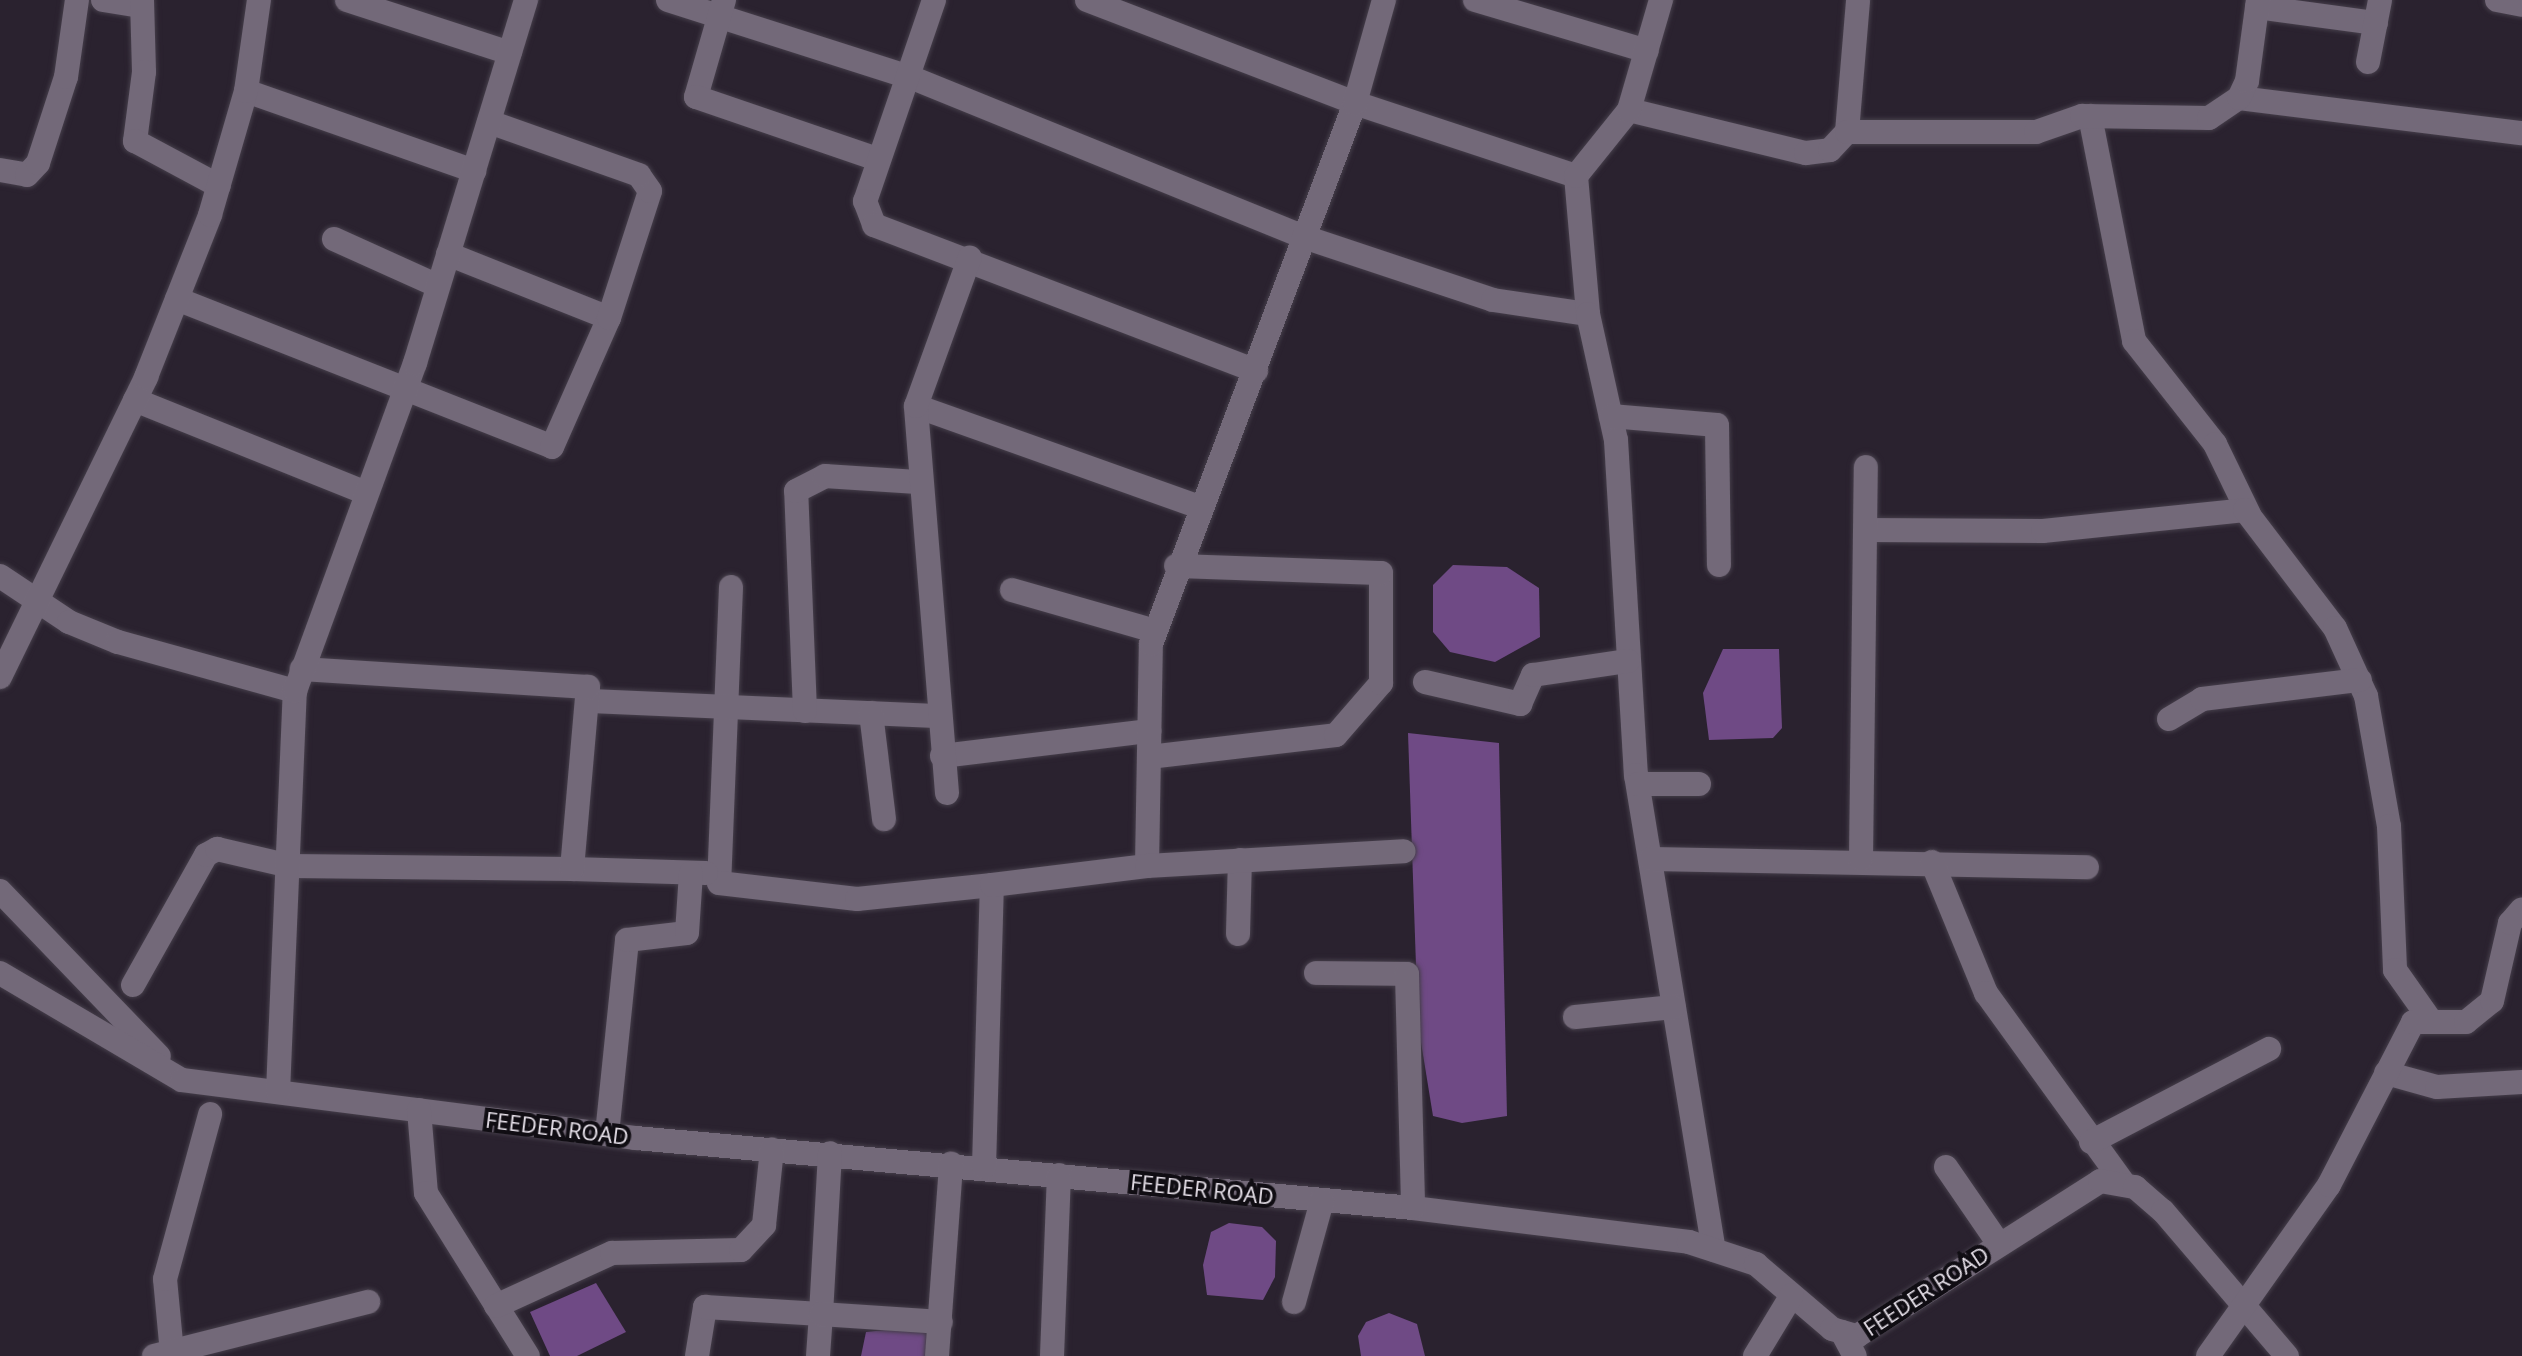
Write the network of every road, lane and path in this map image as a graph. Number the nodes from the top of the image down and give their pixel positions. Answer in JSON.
{"nodes":[{"id":1,"x":77,"y":0,"type":"edge"},
{"id":2,"x":103,"y":0,"type":"edge"},
{"id":3,"x":259,"y":0,"type":"edge"},
{"id":4,"x":347,"y":0,"type":"edge"},
{"id":5,"x":526,"y":0,"type":"edge"},
{"id":6,"x":668,"y":0,"type":"edge"},
{"id":7,"x":934,"y":0,"type":"edge"},
{"id":8,"x":1087,"y":0,"type":"edge"},
{"id":9,"x":1384,"y":0,"type":"edge"},
{"id":10,"x":1475,"y":0,"type":"edge"},
{"id":11,"x":1661,"y":0,"type":"edge"},
{"id":12,"x":1858,"y":0,"type":"edge"},
{"id":13,"x":2497,"y":0,"type":"edge"},
{"id":14,"x":142,"y":3,"type":"edge"},
{"id":15,"x":2258,"y":3,"type":"edge"},
{"id":16,"x":2522,"y":5,"type":"edge"},
{"id":17,"x":721,"y":8,"type":"edge"},
{"id":18,"x":2378,"y":11,"type":"edge"},
{"id":19,"x":1647,"y":51,"type":"junction"},
{"id":20,"x":510,"y":53,"type":"junction"},
{"id":21,"x":2368,"y":62,"type":"dead end"},
{"id":22,"x":910,"y":77,"type":"junction"},
{"id":23,"x":246,"y":91,"type":"junction"},
{"id":24,"x":2239,"y":98,"type":"junction"},
{"id":25,"x":1355,"y":103,"type":"junction"},
{"id":26,"x":1629,"y":110,"type":"junction"},
{"id":27,"x":2090,"y":116,"type":"junction"},
{"id":28,"x":489,"y":122,"type":"junction"},
{"id":29,"x":1847,"y":132,"type":"junction"},
{"id":30,"x":2522,"y":133,"type":"edge"},
{"id":31,"x":877,"y":159,"type":"junction"},
{"id":32,"x":0,"y":170,"type":"edge"},
{"id":33,"x":474,"y":171,"type":"junction"},
{"id":34,"x":1576,"y":176,"type":"junction"},
{"id":35,"x":219,"y":186,"type":"junction"},
{"id":36,"x":1304,"y":237,"type":"junction"},
{"id":37,"x":334,"y":239,"type":"dead end"},
{"id":38,"x":448,"y":254,"type":"junction"},
{"id":39,"x":970,"y":257,"type":"junction"},
{"id":40,"x":438,"y":286,"type":"junction"},
{"id":41,"x":177,"y":299,"type":"junction"},
{"id":42,"x":1588,"y":314,"type":"junction"},
{"id":43,"x":609,"y":318,"type":"junction"},
{"id":44,"x":1256,"y":371,"type":"junction"},
{"id":45,"x":404,"y":389,"type":"junction"},
{"id":46,"x":135,"y":400,"type":"junction"},
{"id":47,"x":916,"y":406,"type":"junction"},
{"id":48,"x":1611,"y":416,"type":"junction"},
{"id":49,"x":1866,"y":467,"type":"dead end"},
{"id":50,"x":917,"y":482,"type":"junction"},
{"id":51,"x":366,"y":493,"type":"junction"},
{"id":52,"x":1200,"y":507,"type":"junction"},
{"id":53,"x":2249,"y":514,"type":"junction"},
{"id":54,"x":1866,"y":530,"type":"junction"},
{"id":55,"x":1719,"y":565,"type":"dead end"},
{"id":56,"x":1176,"y":566,"type":"junction"},
{"id":57,"x":0,"y":576,"type":"edge"},
{"id":58,"x":731,"y":587,"type":"dead end"},
{"id":59,"x":1012,"y":590,"type":"dead end"},
{"id":60,"x":34,"y":599,"type":"junction"},
{"id":61,"x":1155,"y":631,"type":"junction"},
{"id":62,"x":1628,"y":661,"type":"junction"},
{"id":63,"x":0,"y":677,"type":"edge"},
{"id":64,"x":298,"y":680,"type":"junction"},
{"id":65,"x":2360,"y":680,"type":"junction"},
{"id":66,"x":1425,"y":682,"type":"dead end"},
{"id":67,"x":591,"y":701,"type":"junction"},
{"id":68,"x":728,"y":708,"type":"junction"},
{"id":69,"x":805,"y":711,"type":"junction"},
{"id":70,"x":871,"y":713,"type":"junction"},
{"id":71,"x":936,"y":716,"type":"junction"},
{"id":72,"x":2169,"y":719,"type":"dead end"},
{"id":73,"x":1150,"y":731,"type":"junction"},
{"id":74,"x":942,"y":756,"type":"junction"},
{"id":75,"x":1149,"y":757,"type":"junction"},
{"id":76,"x":1638,"y":784,"type":"junction"},
{"id":77,"x":1699,"y":784,"type":"dead end"},
{"id":78,"x":947,"y":793,"type":"dead end"},
{"id":79,"x":884,"y":819,"type":"dead end"},
{"id":80,"x":1404,"y":851,"type":"dead end"},
{"id":81,"x":1651,"y":859,"type":"junction"},
{"id":82,"x":1861,"y":859,"type":"junction"},
{"id":83,"x":1240,"y":860,"type":"junction"},
{"id":84,"x":1932,"y":862,"type":"junction"},
{"id":85,"x":290,"y":866,"type":"junction"},
{"id":86,"x":1147,"y":866,"type":"junction"},
{"id":87,"x":2087,"y":867,"type":"dead end"},
{"id":88,"x":572,"y":869,"type":"junction"},
{"id":89,"x":691,"y":873,"type":"junction"},
{"id":90,"x":717,"y":874,"type":"junction"},
{"id":91,"x":992,"y":885,"type":"junction"},
{"id":92,"x":0,"y":891,"type":"edge"},
{"id":93,"x":2522,"y":909,"type":"edge"},
{"id":94,"x":1238,"y":934,"type":"dead end"},
{"id":95,"x":0,"y":973,"type":"edge"},
{"id":96,"x":1316,"y":973,"type":"dead end"},
{"id":97,"x":133,"y":985,"type":"dead end"},
{"id":98,"x":1673,"y":1007,"type":"junction"},
{"id":99,"x":1575,"y":1017,"type":"dead end"},
{"id":100,"x":2431,"y":1021,"type":"junction"},
{"id":101,"x":2269,"y":1049,"type":"dead end"},
{"id":102,"x":2386,"y":1073,"type":"junction"},
{"id":103,"x":182,"y":1080,"type":"junction"},
{"id":104,"x":2522,"y":1082,"type":"edge"},
{"id":105,"x":278,"y":1092,"type":"junction"},
{"id":106,"x":419,"y":1110,"type":"junction"},
{"id":107,"x":210,"y":1114,"type":"dead end"},
{"id":108,"x":607,"y":1134,"type":"junction"},
{"id":109,"x":2091,"y":1142,"type":"junction"},
{"id":110,"x":772,"y":1149,"type":"junction"},
{"id":111,"x":830,"y":1153,"type":"junction"},
{"id":112,"x":951,"y":1164,"type":"junction"},
{"id":113,"x":984,"y":1167,"type":"junction"},
{"id":114,"x":1946,"y":1167,"type":"dead end"},
{"id":115,"x":1059,"y":1175,"type":"junction"},
{"id":116,"x":2125,"y":1185,"type":"junction"},
{"id":117,"x":1322,"y":1201,"type":"junction"},
{"id":118,"x":1413,"y":1208,"type":"junction"},
{"id":119,"x":1999,"y":1244,"type":"junction"},
{"id":120,"x":1714,"y":1250,"type":"junction"},
{"id":121,"x":1792,"y":1295,"type":"junction"},
{"id":122,"x":368,"y":1302,"type":"dead end"},
{"id":123,"x":1294,"y":1302,"type":"dead end"},
{"id":124,"x":496,"y":1306,"type":"junction"},
{"id":125,"x":2246,"y":1310,"type":"junction"},
{"id":126,"x":821,"y":1314,"type":"junction"},
{"id":127,"x":941,"y":1322,"type":"junction"},
{"id":128,"x":1842,"y":1332,"type":"junction"},
{"id":129,"x":163,"y":1355,"type":"edge"},
{"id":130,"x":528,"y":1356,"type":"edge"},
{"id":131,"x":697,"y":1356,"type":"edge"},
{"id":132,"x":818,"y":1356,"type":"edge"},
{"id":133,"x":937,"y":1356,"type":"edge"},
{"id":134,"x":1052,"y":1356,"type":"edge"},
{"id":135,"x":1755,"y":1356,"type":"edge"},
{"id":136,"x":1855,"y":1356,"type":"edge"},
{"id":137,"x":2208,"y":1356,"type":"edge"},
{"id":138,"x":2287,"y":1356,"type":"edge"}],
"edges":[{"from":1,"to":32,"type":"street"},
{"from":2,"to":14,"type":"street"},
{"from":3,"to":23,"type":"street"},
{"from":4,"to":20,"type":"street"},
{"from":5,"to":20,"type":"street"},
{"from":6,"to":17,"type":"street"},
{"from":7,"to":22,"type":"street"},
{"from":8,"to":25,"type":"street"},
{"from":9,"to":25,"type":"street"},
{"from":10,"to":19,"type":"street"},
{"from":11,"to":19,"type":"street"},
{"from":12,"to":29,"type":"street"},
{"from":13,"to":16,"type":"street"},
{"from":14,"to":35,"type":"street"},
{"from":15,"to":18,"type":"street"},
{"from":15,"to":24,"type":"street"},
{"from":17,"to":22,"type":"street"},
{"from":17,"to":31,"type":"street"},
{"from":18,"to":21,"type":"street"},
{"from":19,"to":26,"type":"street"},
{"from":20,"to":28,"type":"street"},
{"from":22,"to":31,"type":"street"},
{"from":22,"to":36,"type":"street"},
{"from":23,"to":33,"type":"street"},
{"from":23,"to":35,"type":"street"},
{"from":24,"to":27,"type":"street"},
{"from":24,"to":30,"type":"street"},
{"from":25,"to":34,"type":"street"},
{"from":25,"to":36,"type":"street"},
{"from":26,"to":29,"type":"street"},
{"from":26,"to":34,"type":"street"},
{"from":27,"to":29,"type":"street"},
{"from":27,"to":53,"type":"street"},
{"from":28,"to":33,"type":"street"},
{"from":28,"to":43,"type":"street"},
{"from":31,"to":39,"type":"street"},
{"from":33,"to":38,"type":"street"},
{"from":34,"to":42,"type":"street"},
{"from":35,"to":41,"type":"street"},
{"from":36,"to":42,"type":"street"},
{"from":36,"to":44,"type":"street"},
{"from":37,"to":40,"type":"street"},
{"from":38,"to":40,"type":"street"},
{"from":38,"to":43,"type":"street"},
{"from":39,"to":44,"type":"street"},
{"from":39,"to":47,"type":"street"},
{"from":40,"to":45,"type":"street"},
{"from":41,"to":45,"type":"street"},
{"from":41,"to":46,"type":"street"},
{"from":42,"to":48,"type":"street"},
{"from":43,"to":45,"type":"street"},
{"from":44,"to":52,"type":"street"},
{"from":45,"to":51,"type":"street"},
{"from":46,"to":51,"type":"street"},
{"from":46,"to":60,"type":"street"},
{"from":47,"to":50,"type":"street"},
{"from":47,"to":52,"type":"street"},
{"from":48,"to":55,"type":"street"},
{"from":48,"to":62,"type":"street"},
{"from":49,"to":54,"type":"street"},
{"from":50,"to":69,"type":"street"},
{"from":50,"to":71,"type":"street"},
{"from":51,"to":64,"type":"street"},
{"from":52,"to":56,"type":"street"},
{"from":53,"to":54,"type":"street"},
{"from":53,"to":65,"type":"street"},
{"from":54,"to":82,"type":"street"},
{"from":56,"to":61,"type":"street"},
{"from":56,"to":75,"type":"street"},
{"from":57,"to":60,"type":"street"},
{"from":58,"to":68,"type":"street"},
{"from":59,"to":61,"type":"street"},
{"from":60,"to":63,"type":"street"},
{"from":60,"to":64,"type":"street"},
{"from":61,"to":73,"type":"street"},
{"from":62,"to":66,"type":"street"},
{"from":62,"to":76,"type":"street"},
{"from":64,"to":67,"type":"street"},
{"from":64,"to":85,"type":"street"},
{"from":65,"to":72,"type":"street"},
{"from":65,"to":100,"type":"street"},
{"from":67,"to":68,"type":"street"},
{"from":67,"to":88,"type":"street"},
{"from":68,"to":69,"type":"street"},
{"from":68,"to":90,"type":"street"},
{"from":69,"to":70,"type":"street"},
{"from":70,"to":71,"type":"street"},
{"from":70,"to":79,"type":"street"},
{"from":71,"to":74,"type":"street"},
{"from":73,"to":74,"type":"street"},
{"from":73,"to":75,"type":"street"},
{"from":74,"to":78,"type":"street"},
{"from":75,"to":86,"type":"street"},
{"from":76,"to":77,"type":"street"},
{"from":76,"to":81,"type":"street"},
{"from":80,"to":83,"type":"street"},
{"from":81,"to":82,"type":"street"},
{"from":81,"to":98,"type":"street"},
{"from":82,"to":84,"type":"street"},
{"from":83,"to":86,"type":"street"},
{"from":83,"to":94,"type":"street"},
{"from":84,"to":87,"type":"street"},
{"from":84,"to":109,"type":"street"},
{"from":85,"to":88,"type":"street"},
{"from":85,"to":97,"type":"street"},
{"from":85,"to":105,"type":"street"},
{"from":86,"to":91,"type":"street"},
{"from":88,"to":89,"type":"street"},
{"from":89,"to":90,"type":"street"},
{"from":89,"to":108,"type":"street"},
{"from":90,"to":91,"type":"street"},
{"from":91,"to":113,"type":"street"},
{"from":92,"to":103,"type":"street"},
{"from":93,"to":100,"type":"street"},
{"from":95,"to":103,"type":"street","name":"FEEDER ROAD"},
{"from":96,"to":118,"type":"street"},
{"from":98,"to":99,"type":"street"},
{"from":98,"to":120,"type":"street"},
{"from":100,"to":102,"type":"street"},
{"from":101,"to":109,"type":"street"},
{"from":102,"to":104,"type":"street"},
{"from":102,"to":125,"type":"street"},
{"from":103,"to":105,"type":"street","name":"FEEDER ROAD"},
{"from":105,"to":106,"type":"street","name":"FEEDER ROAD"},
{"from":106,"to":108,"type":"street","name":"FEEDER ROAD"},
{"from":106,"to":124,"type":"street"},
{"from":107,"to":129,"type":"street"},
{"from":108,"to":110,"type":"street","name":"FEEDER ROAD"},
{"from":109,"to":116,"type":"street"},
{"from":110,"to":111,"type":"street","name":"FEEDER ROAD"},
{"from":110,"to":124,"type":"street"},
{"from":111,"to":112,"type":"street","name":"FEEDER ROAD"},
{"from":111,"to":126,"type":"street"},
{"from":112,"to":113,"type":"street","name":"FEEDER ROAD"},
{"from":112,"to":127,"type":"street"},
{"from":113,"to":115,"type":"street","name":"FEEDER ROAD"},
{"from":114,"to":119,"type":"street"},
{"from":115,"to":117,"type":"street","name":"FEEDER ROAD"},
{"from":115,"to":134,"type":"street"},
{"from":116,"to":119,"type":"street","name":"FEEDER ROAD"},
{"from":116,"to":125,"type":"street"},
{"from":117,"to":118,"type":"street","name":"FEEDER ROAD"},
{"from":117,"to":123,"type":"street"},
{"from":118,"to":120,"type":"street","name":"FEEDER ROAD"},
{"from":119,"to":128,"type":"street","name":"FEEDER ROAD"},
{"from":120,"to":121,"type":"street","name":"FEEDER ROAD"},
{"from":121,"to":128,"type":"street","name":"FEEDER ROAD"},
{"from":121,"to":135,"type":"street"},
{"from":122,"to":129,"type":"street"},
{"from":124,"to":130,"type":"street"},
{"from":125,"to":137,"type":"street"},
{"from":125,"to":138,"type":"street"},
{"from":126,"to":127,"type":"street"},
{"from":126,"to":131,"type":"street"},
{"from":126,"to":132,"type":"street"},
{"from":127,"to":133,"type":"street"},
{"from":128,"to":136,"type":"street"}]}
